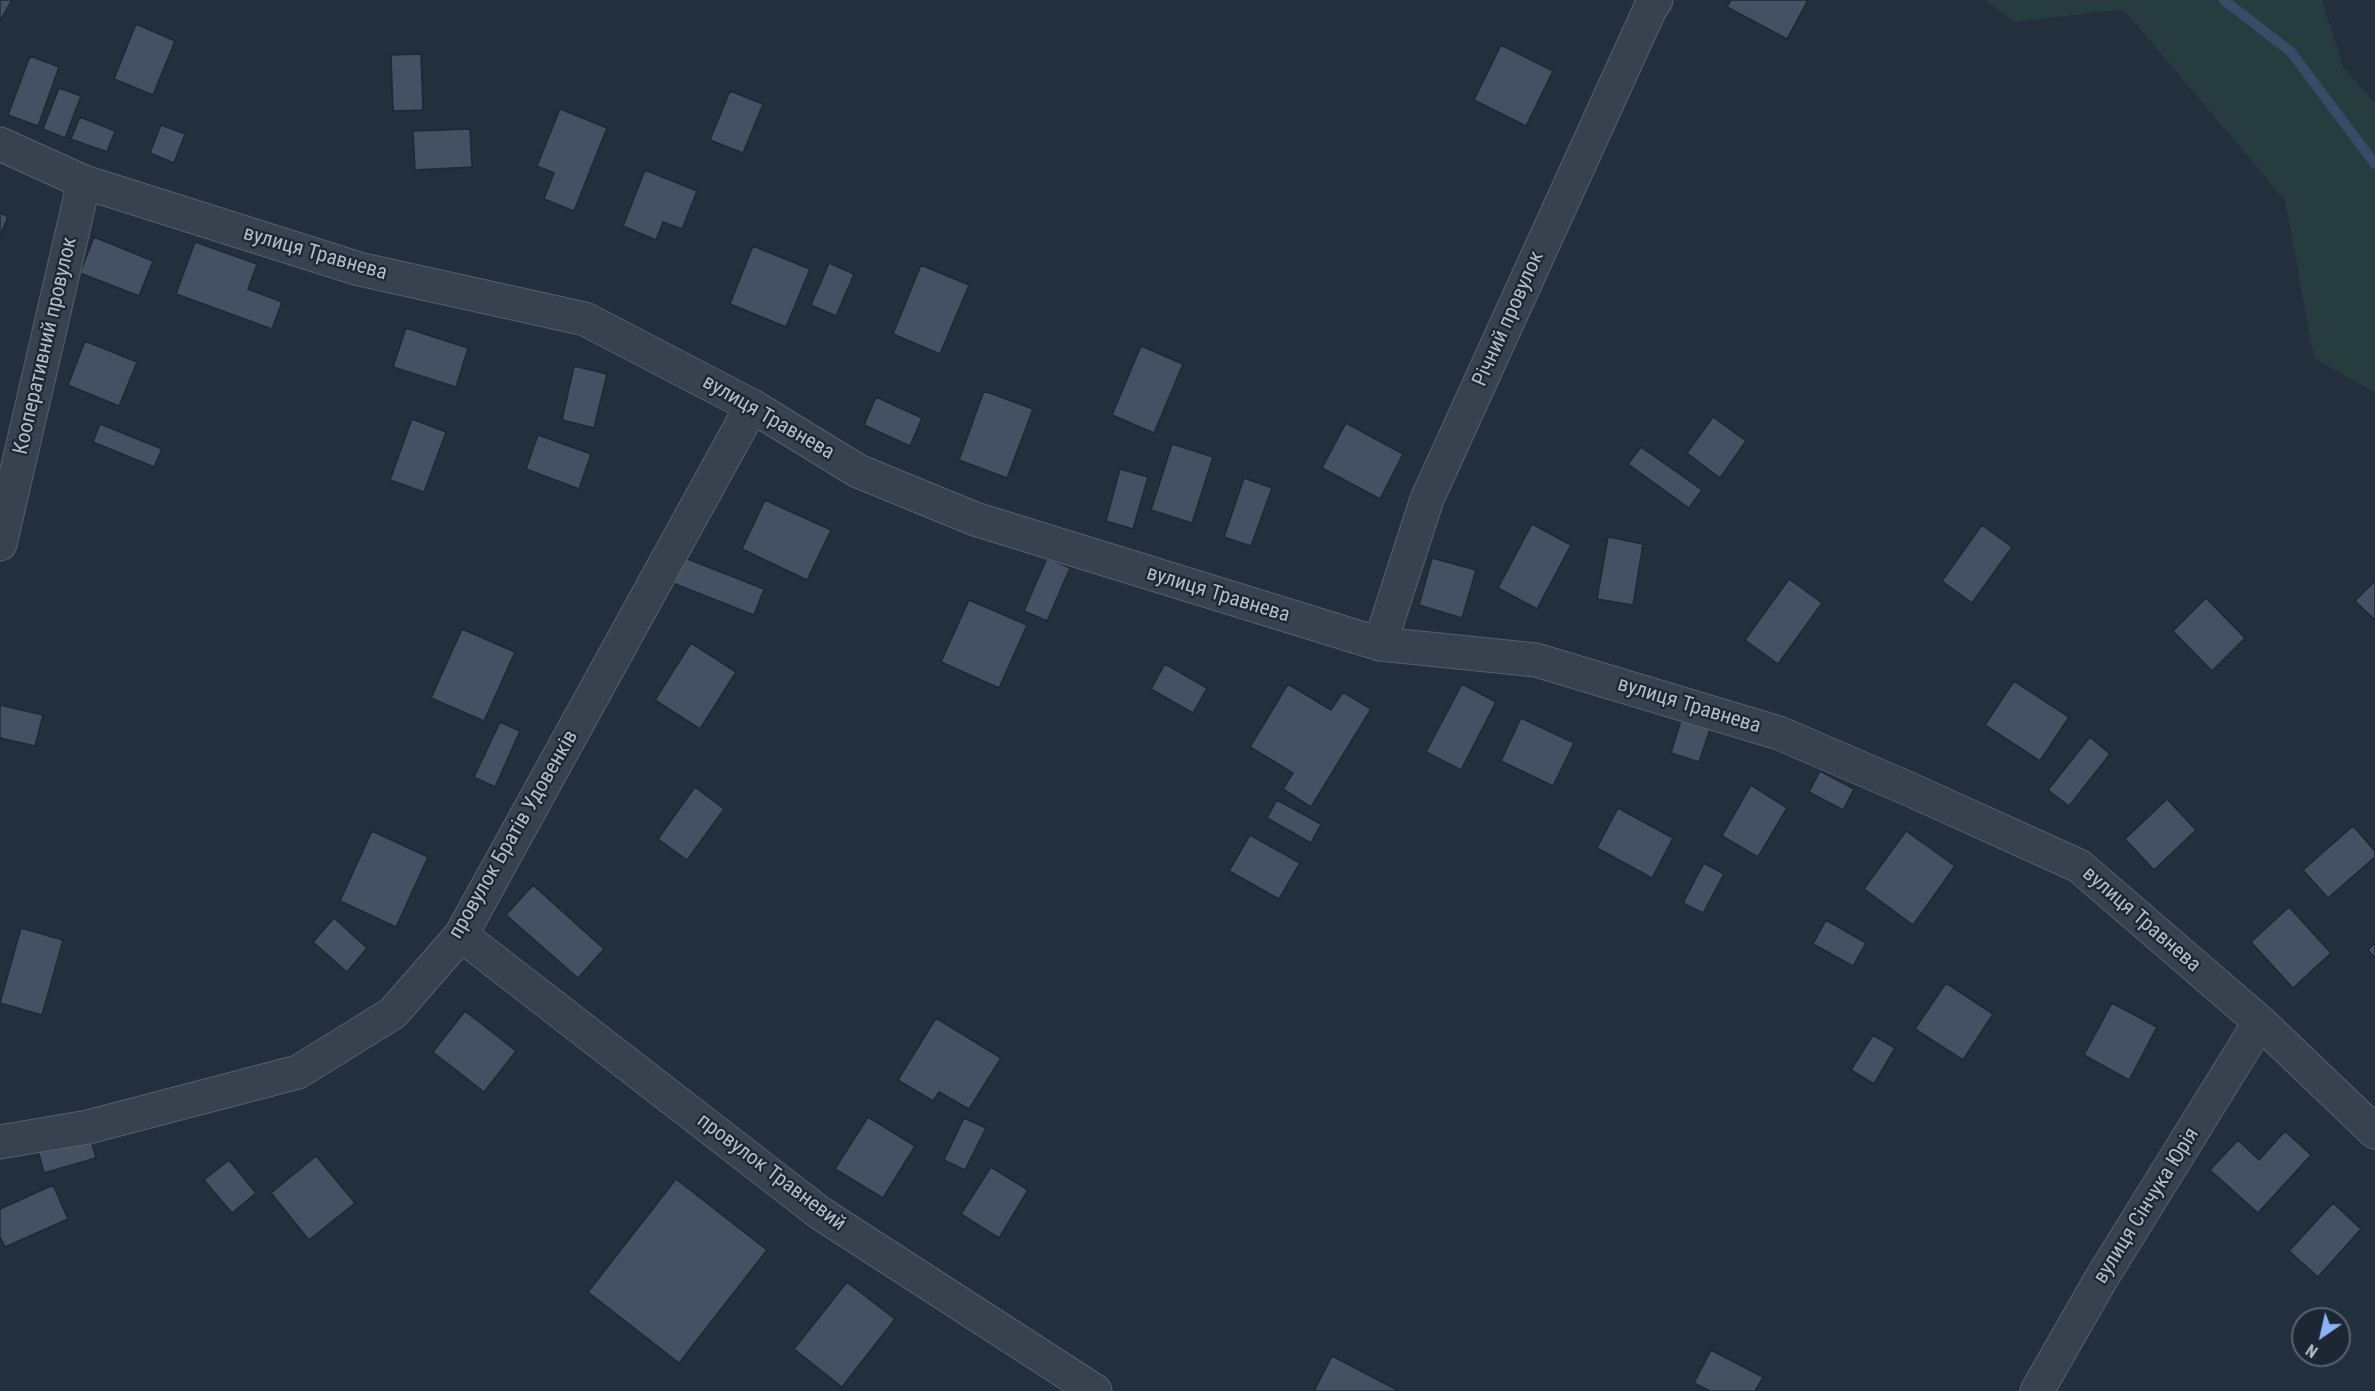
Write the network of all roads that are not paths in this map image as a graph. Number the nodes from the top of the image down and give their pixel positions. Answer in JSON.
{"nodes":[{"id":1,"x":1656,"y":0,"type":"edge"},
{"id":2,"x":0,"y":144,"type":"edge"},
{"id":3,"x":84,"y":182,"type":"junction"},
{"id":4,"x":752,"y":406,"type":"junction"},
{"id":5,"x":0,"y":544,"type":"edge"},
{"id":6,"x":1380,"y":644,"type":"junction"},
{"id":7,"x":461,"y":935,"type":"junction"},
{"id":8,"x":2260,"y":1022,"type":"junction"},
{"id":9,"x":2375,"y":1132,"type":"edge"},
{"id":10,"x":0,"y":1142,"type":"edge"},
{"id":11,"x":1095,"y":1391,"type":"edge"},
{"id":12,"x":2037,"y":1391,"type":"edge"}],
"edges":[{"from":1,"to":6,"type":"street","name":"Річний провулок"},
{"from":2,"to":3,"type":"street","name":"вулиця Травнева"},
{"from":3,"to":4,"type":"street","name":"вулиця Травнева"},
{"from":3,"to":5,"type":"street","name":"Кооперативний провулок"},
{"from":4,"to":6,"type":"street","name":"вулиця Травнева"},
{"from":4,"to":7,"type":"street","name":"провулок Братів Удовенків"},
{"from":6,"to":8,"type":"street","name":"вулиця Травнева"},
{"from":7,"to":10,"type":"street","name":"провулок Братів Удовенків"},
{"from":7,"to":11,"type":"street","name":"провулок Травневий"},
{"from":8,"to":9,"type":"street","name":"вулиця Травнева"},
{"from":8,"to":12,"type":"street","name":"вулиця Сінчука Юрія"}]}
